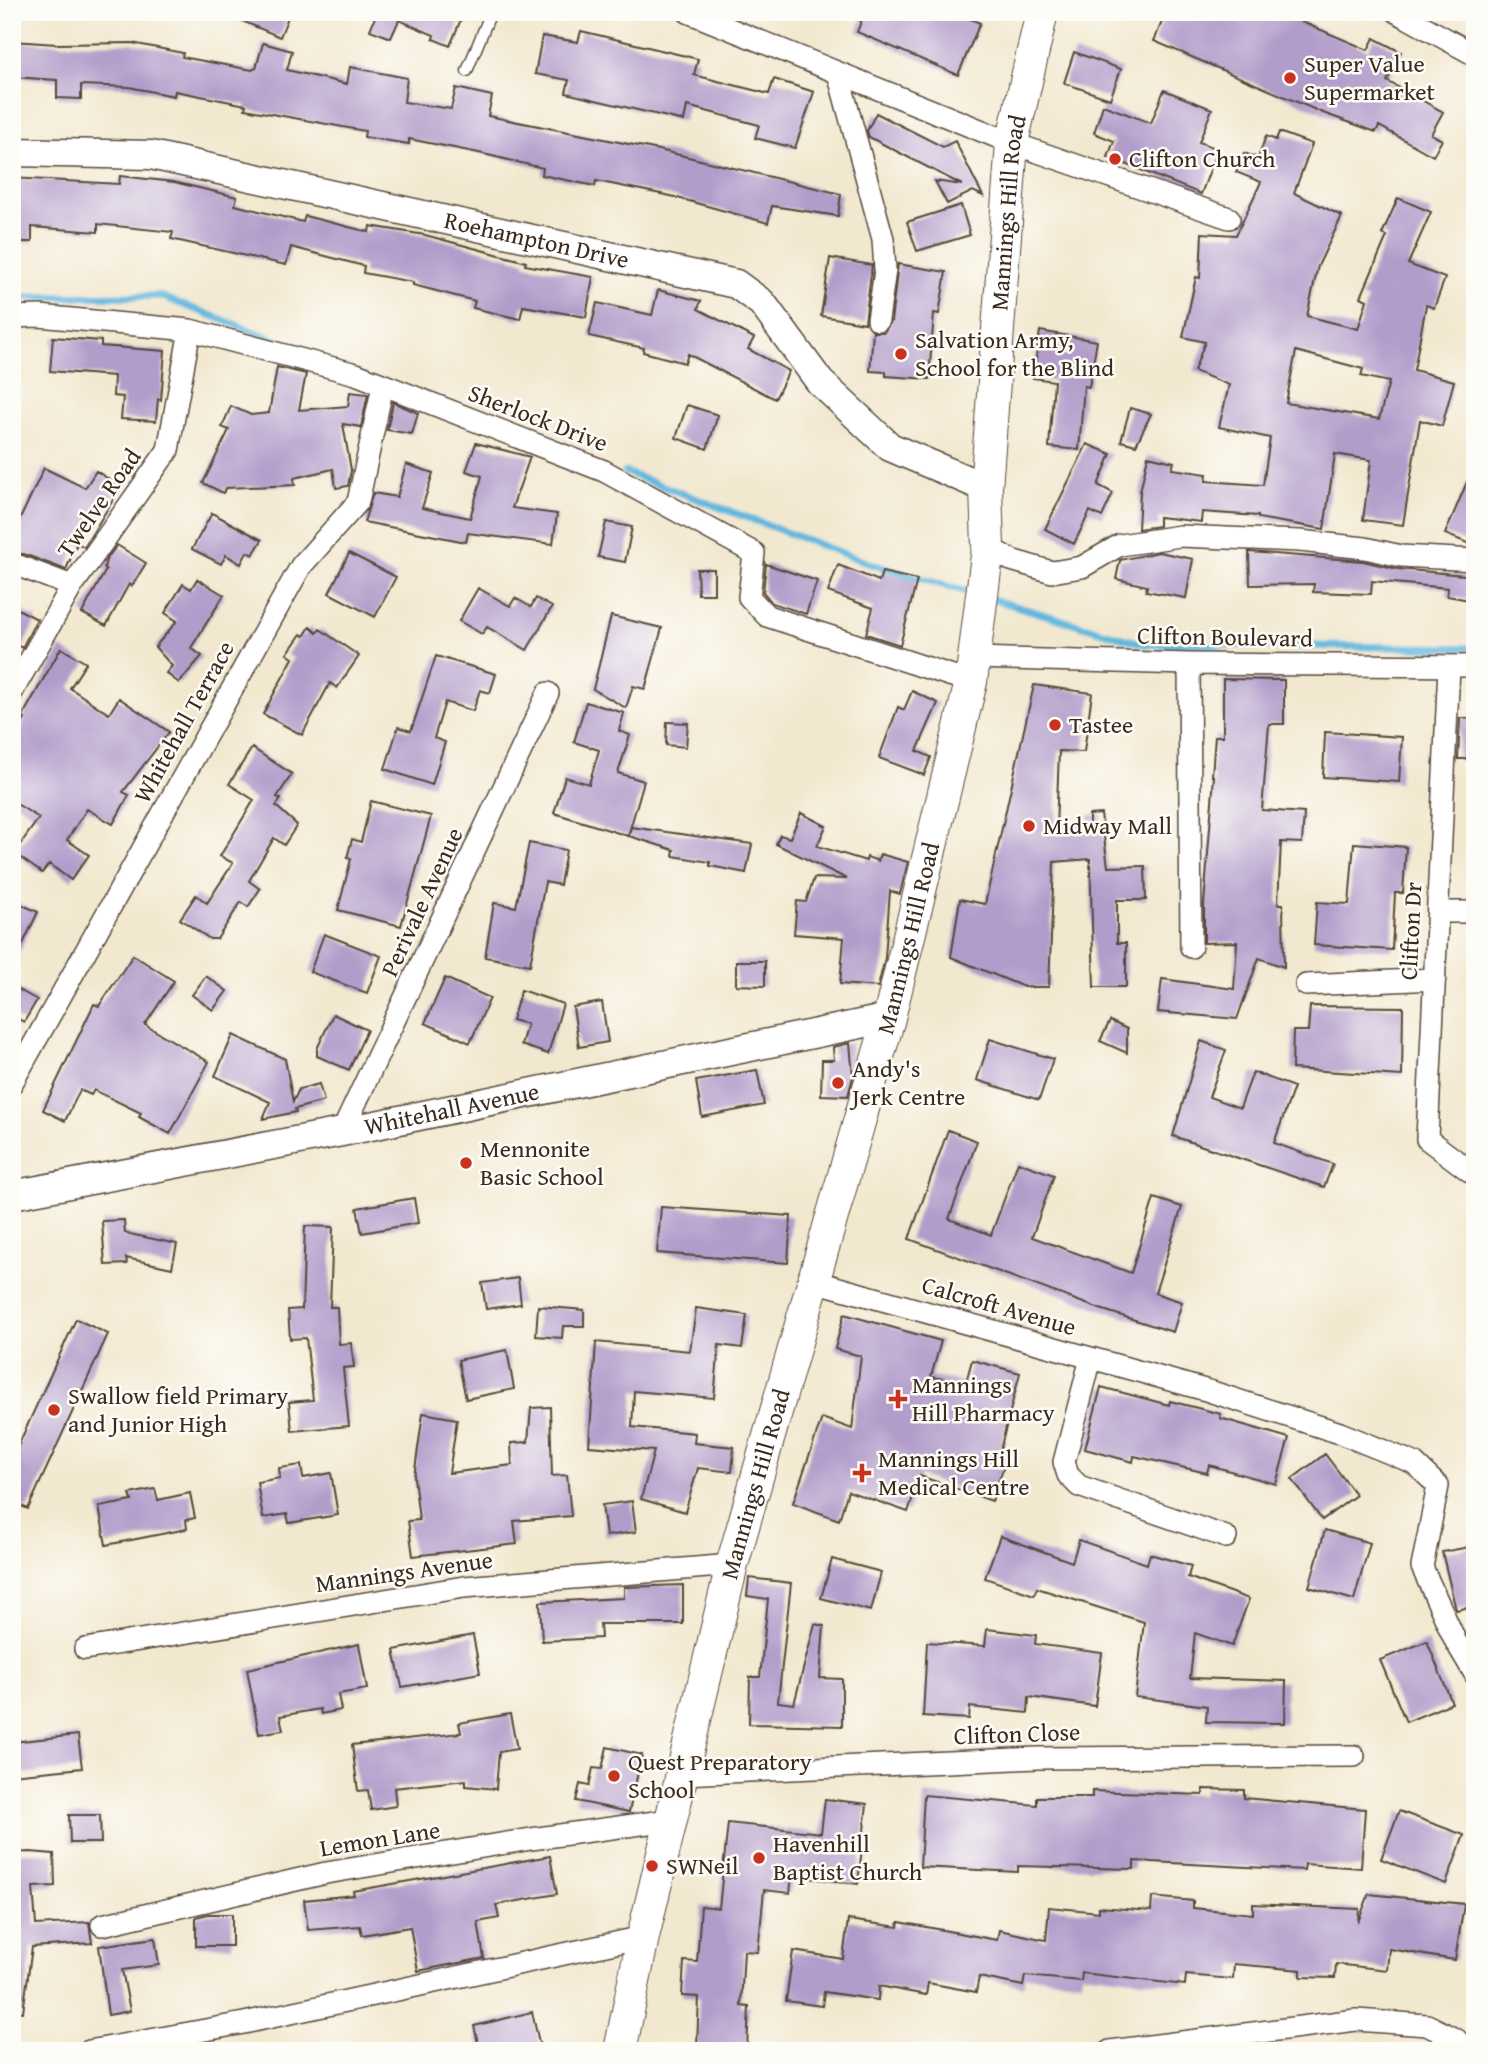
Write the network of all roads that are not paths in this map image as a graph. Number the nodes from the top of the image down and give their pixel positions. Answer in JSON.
{"nodes":[{"id":1,"x":491,"y":12,"type":"edge"},
{"id":2,"x":688,"y":12,"type":"edge"},
{"id":3,"x":1042,"y":12,"type":"edge"},
{"id":4,"x":1397,"y":12,"type":"edge"},
{"id":5,"x":1475,"y":55,"type":"edge"},
{"id":6,"x":467,"y":71,"type":"dead end"},
{"id":7,"x":838,"y":73,"type":"junction"},
{"id":8,"x":1012,"y":143,"type":"junction"},
{"id":9,"x":12,"y":152,"type":"edge"},
{"id":10,"x":1229,"y":218,"type":"dead end"},
{"id":11,"x":12,"y":317,"type":"edge"},
{"id":12,"x":878,"y":320,"type":"dead end"},
{"id":13,"x":190,"y":330,"type":"junction"},
{"id":14,"x":383,"y":385,"type":"junction"},
{"id":15,"x":986,"y":488,"type":"junction"},
{"id":16,"x":988,"y":547,"type":"junction"},
{"id":17,"x":1475,"y":560,"type":"edge"},
{"id":18,"x":12,"y":566,"type":"edge"},
{"id":19,"x":72,"y":586,"type":"junction"},
{"id":20,"x":974,"y":659,"type":"junction"},
{"id":21,"x":1189,"y":664,"type":"junction"},
{"id":22,"x":1449,"y":666,"type":"junction"},
{"id":23,"x":1475,"y":666,"type":"edge"},
{"id":24,"x":12,"y":692,"type":"edge"},
{"id":25,"x":548,"y":693,"type":"dead end"},
{"id":26,"x":1438,"y":912,"type":"junction"},
{"id":27,"x":1475,"y":912,"type":"edge"},
{"id":28,"x":1191,"y":947,"type":"dead end"},
{"id":29,"x":1435,"y":979,"type":"junction"},
{"id":30,"x":1306,"y":985,"type":"dead end"},
{"id":31,"x":889,"y":1018,"type":"junction"},
{"id":32,"x":12,"y":1083,"type":"edge"},
{"id":33,"x":342,"y":1132,"type":"junction"},
{"id":34,"x":1475,"y":1175,"type":"edge"},
{"id":35,"x":12,"y":1195,"type":"edge"},
{"id":36,"x":814,"y":1281,"type":"junction"},
{"id":37,"x":1091,"y":1359,"type":"junction"},
{"id":38,"x":1226,"y":1537,"type":"dead end"},
{"id":39,"x":732,"y":1565,"type":"junction"},
{"id":40,"x":85,"y":1649,"type":"dead end"},
{"id":41,"x":1475,"y":1674,"type":"edge"},
{"id":42,"x":1354,"y":1756,"type":"dead end"},
{"id":43,"x":682,"y":1773,"type":"junction"},
{"id":44,"x":670,"y":1820,"type":"junction"},
{"id":45,"x":102,"y":1925,"type":"dead end"},
{"id":46,"x":643,"y":1937,"type":"junction"},
{"id":47,"x":89,"y":2051,"type":"edge"},
{"id":48,"x":620,"y":2051,"type":"edge"},
{"id":49,"x":1110,"y":2051,"type":"edge"},
{"id":50,"x":1467,"y":2051,"type":"edge"}],
"edges":[{"from":1,"to":6,"type":"lane"},
{"from":2,"to":7,"type":"street"},
{"from":3,"to":8,"type":"main road","name":"Mannings Hill Road"},
{"from":4,"to":5,"type":"street"},
{"from":7,"to":8,"type":"street"},
{"from":7,"to":12,"type":"street"},
{"from":8,"to":10,"type":"street"},
{"from":8,"to":15,"type":"main road","name":"Mannings Hill Road"},
{"from":9,"to":15,"type":"street","name":"Roehampton Drive"},
{"from":11,"to":13,"type":"street","name":"Sherlock Drive"},
{"from":13,"to":14,"type":"street","name":"Sherlock Drive"},
{"from":13,"to":19,"type":"street","name":"Twelve Road"},
{"from":14,"to":20,"type":"street","name":"Sherlock Drive"},
{"from":14,"to":32,"type":"street","name":"Whitehall Terrace"},
{"from":15,"to":16,"type":"main road","name":"Mannings Hill Road"},
{"from":16,"to":17,"type":"street"},
{"from":16,"to":20,"type":"main road","name":"Mannings Hill Road"},
{"from":18,"to":19,"type":"street"},
{"from":19,"to":24,"type":"street","name":"Twelve Road"},
{"from":20,"to":21,"type":"street","name":"Clifton Boulevard"},
{"from":20,"to":31,"type":"main road","name":"Mannings Hill Road"},
{"from":21,"to":22,"type":"street","name":"Clifton Boulevard"},
{"from":21,"to":28,"type":"street"},
{"from":22,"to":23,"type":"street","name":"Clifton Boulevard"},
{"from":22,"to":26,"type":"street","name":"Clifton Dr"},
{"from":25,"to":33,"type":"street","name":"Perivale Avenue"},
{"from":26,"to":27,"type":"street"},
{"from":26,"to":29,"type":"street","name":"Clifton Dr"},
{"from":29,"to":30,"type":"street"},
{"from":29,"to":34,"type":"street","name":"Clifton Dr"},
{"from":31,"to":33,"type":"street","name":"Whitehall Avenue"},
{"from":31,"to":36,"type":"main road","name":"Mannings Hill Road"},
{"from":33,"to":35,"type":"street","name":"Whitehall Avenue"},
{"from":36,"to":37,"type":"street","name":"Calcroft Avenue"},
{"from":36,"to":39,"type":"main road","name":"Mannings Hill Road"},
{"from":37,"to":38,"type":"street","name":"Calcroft Avenue"},
{"from":37,"to":41,"type":"street"},
{"from":39,"to":40,"type":"street","name":"Mannings Avenue"},
{"from":39,"to":43,"type":"main road","name":"Mannings Hill Road"},
{"from":42,"to":43,"type":"street","name":"Clifton Close"},
{"from":43,"to":44,"type":"main road","name":"Mannings Hill Road"},
{"from":44,"to":45,"type":"street","name":"Lemon Lane"},
{"from":44,"to":46,"type":"main road","name":"Mannings Hill Road"},
{"from":46,"to":47,"type":"street"},
{"from":46,"to":48,"type":"main road","name":"Mannings Hill Road"},
{"from":49,"to":50,"type":"street"}]}
